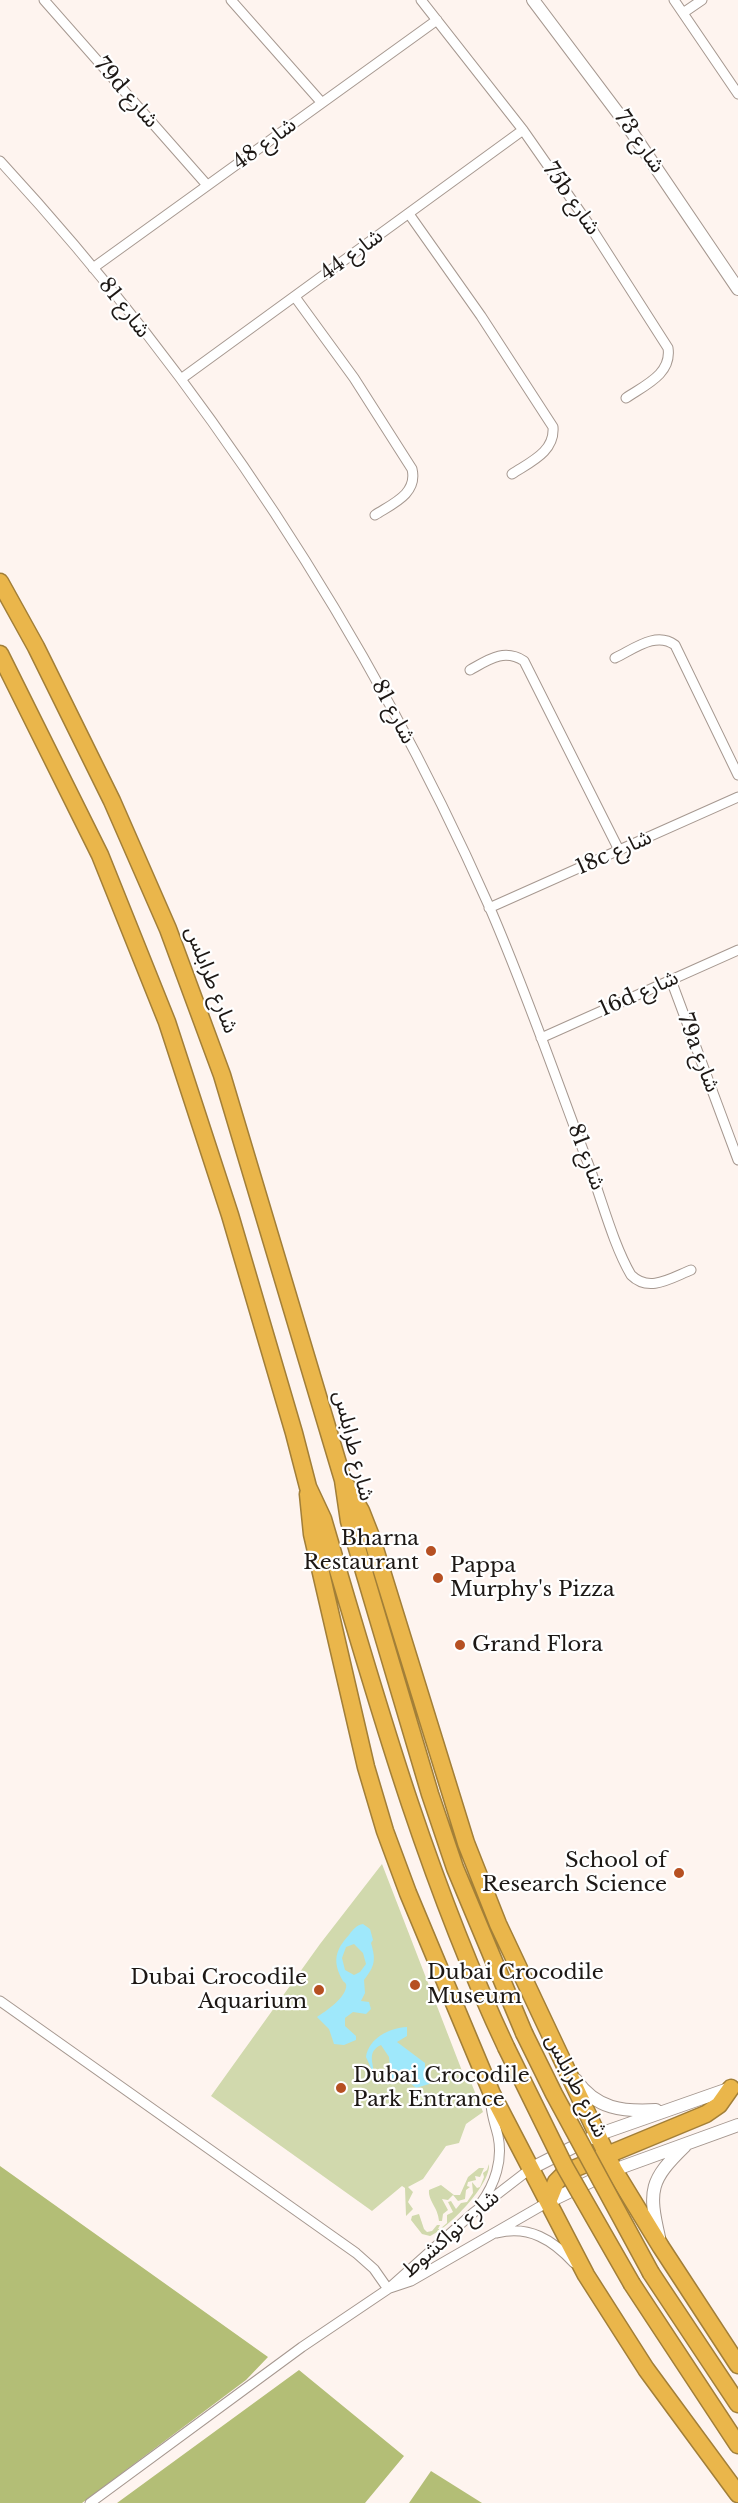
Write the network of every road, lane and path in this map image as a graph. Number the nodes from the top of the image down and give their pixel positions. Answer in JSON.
{"nodes":[{"id":1,"x":44,"y":0,"type":"edge"},
{"id":2,"x":231,"y":0,"type":"edge"},
{"id":3,"x":421,"y":0,"type":"edge"},
{"id":4,"x":533,"y":0,"type":"edge"},
{"id":5,"x":674,"y":0,"type":"edge"},
{"id":6,"x":702,"y":0,"type":"edge"},
{"id":7,"x":683,"y":14,"type":"junction"},
{"id":8,"x":437,"y":20,"type":"junction"},
{"id":9,"x":738,"y":94,"type":"edge"},
{"id":10,"x":322,"y":103,"type":"junction"},
{"id":11,"x":523,"y":130,"type":"junction"},
{"id":12,"x":0,"y":161,"type":"edge"},
{"id":13,"x":207,"y":185,"type":"junction"},
{"id":14,"x":409,"y":214,"type":"junction"},
{"id":15,"x":93,"y":268,"type":"junction"},
{"id":16,"x":738,"y":289,"type":"edge"},
{"id":17,"x":295,"y":297,"type":"junction"},
{"id":18,"x":181,"y":379,"type":"junction"},
{"id":19,"x":626,"y":398,"type":"dead end"},
{"id":20,"x":512,"y":474,"type":"dead end"},
{"id":21,"x":375,"y":515,"type":"dead end"},
{"id":22,"x":0,"y":582,"type":"edge"},
{"id":23,"x":0,"y":654,"type":"edge"},
{"id":24,"x":615,"y":658,"type":"dead end"},
{"id":25,"x":470,"y":670,"type":"dead end"},
{"id":26,"x":738,"y":775,"type":"edge"},
{"id":27,"x":738,"y":797,"type":"edge"},
{"id":28,"x":619,"y":850,"type":"junction"},
{"id":29,"x":489,"y":908,"type":"junction"},
{"id":30,"x":738,"y":950,"type":"edge"},
{"id":31,"x":670,"y":980,"type":"junction"},
{"id":32,"x":541,"y":1038,"type":"junction"},
{"id":33,"x":738,"y":1160,"type":"edge"},
{"id":34,"x":691,"y":1270,"type":"dead end"},
{"id":35,"x":344,"y":1480,"type":"junction"},
{"id":36,"x":308,"y":1487,"type":"junction"},
{"id":37,"x":0,"y":2001,"type":"edge"},
{"id":38,"x":559,"y":2054,"type":"junction"},
{"id":39,"x":734,"y":2086,"type":"edge"},
{"id":40,"x":492,"y":2094,"type":"junction"},
{"id":41,"x":669,"y":2109,"type":"junction"},
{"id":42,"x":738,"y":2125,"type":"edge"},
{"id":43,"x":597,"y":2135,"type":"junction"},
{"id":44,"x":688,"y":2143,"type":"junction"},
{"id":45,"x":607,"y":2155,"type":"junction"},
{"id":46,"x":530,"y":2169,"type":"junction"},
{"id":47,"x":614,"y":2170,"type":"junction"},
{"id":48,"x":548,"y":2202,"type":"junction"},
{"id":49,"x":473,"y":2213,"type":"junction"},
{"id":50,"x":486,"y":2236,"type":"junction"},
{"id":51,"x":661,"y":2247,"type":"junction"},
{"id":52,"x":586,"y":2275,"type":"junction"},
{"id":53,"x":388,"y":2289,"type":"junction"},
{"id":54,"x":738,"y":2365,"type":"edge"},
{"id":55,"x":738,"y":2404,"type":"edge"},
{"id":56,"x":738,"y":2445,"type":"edge"},
{"id":57,"x":738,"y":2494,"type":"edge"},
{"id":58,"x":90,"y":2503,"type":"edge"}],
"edges":[{"from":1,"to":13,"type":"street","name":"79d شارع"},
{"from":2,"to":10,"type":"street"},
{"from":3,"to":8,"type":"street","name":"75b شارع"},
{"from":4,"to":16,"type":"street","name":"شارع 73"},
{"from":5,"to":7,"type":"street"},
{"from":6,"to":7,"type":"street"},
{"from":7,"to":9,"type":"street"},
{"from":8,"to":10,"type":"street","name":"شارع 48"},
{"from":8,"to":11,"type":"street","name":"75b شارع"},
{"from":10,"to":13,"type":"street","name":"شارع 48"},
{"from":11,"to":14,"type":"street","name":"شارع 44"},
{"from":11,"to":19,"type":"street","name":"75b شارع"},
{"from":12,"to":15,"type":"street","name":"شارع 81"},
{"from":13,"to":15,"type":"street","name":"شارع 48"},
{"from":14,"to":17,"type":"street","name":"شارع 44"},
{"from":14,"to":20,"type":"street"},
{"from":15,"to":18,"type":"street","name":"شارع 81"},
{"from":17,"to":18,"type":"street","name":"شارع 44"},
{"from":17,"to":21,"type":"street"},
{"from":18,"to":29,"type":"street","name":"شارع 81"},
{"from":22,"to":35,"type":"highway","name":"شارع طرابلس"},
{"from":23,"to":36,"type":"highway"},
{"from":24,"to":26,"type":"street"},
{"from":25,"to":28,"type":"street"},
{"from":27,"to":28,"type":"street","name":"18c شارع"},
{"from":28,"to":29,"type":"street","name":"18c شارع"},
{"from":29,"to":32,"type":"street","name":"شارع 81"},
{"from":30,"to":31,"type":"street","name":"16d شارع"},
{"from":31,"to":32,"type":"street","name":"16d شارع"},
{"from":31,"to":33,"type":"street","name":"79a شارع"},
{"from":32,"to":34,"type":"street","name":"شارع 81"},
{"from":35,"to":38,"type":"highway"},
{"from":35,"to":55,"type":"highway","name":"شارع طرابلس","bridge":true},
{"from":36,"to":40,"type":"highway"},
{"from":36,"to":56,"type":"highway","bridge":true},
{"from":37,"to":53,"type":"street"},
{"from":38,"to":41,"type":"street"},
{"from":38,"to":43,"type":"highway"},
{"from":39,"to":41,"type":"street","name":"شارع نواكشوط"},
{"from":39,"to":45,"type":"highway"},
{"from":40,"to":46,"type":"highway"},
{"from":40,"to":49,"type":"street"},
{"from":41,"to":43,"type":"street","name":"شارع نواكشوط"},
{"from":42,"to":44,"type":"street","name":"شارع نواكشوط"},
{"from":43,"to":45,"type":"highway"},
{"from":43,"to":46,"type":"street","name":"شارع نواكشوط"},
{"from":44,"to":47,"type":"street","name":"شارع نواكشوط"},
{"from":44,"to":51,"type":"street"},
{"from":45,"to":47,"type":"highway"},
{"from":45,"to":48,"type":"highway"},
{"from":46,"to":48,"type":"highway"},
{"from":46,"to":49,"type":"street","name":"شارع نواكشوط"},
{"from":47,"to":48,"type":"street","name":"شارع نواكشوط"},
{"from":47,"to":51,"type":"highway"},
{"from":48,"to":50,"type":"street","name":"شارع نواكشوط"},
{"from":48,"to":52,"type":"highway"},
{"from":49,"to":53,"type":"street","name":"شارع نواكشوط"},
{"from":50,"to":52,"type":"street"},
{"from":50,"to":53,"type":"street","name":"شارع نواكشوط"},
{"from":51,"to":54,"type":"highway"},
{"from":52,"to":57,"type":"highway"},
{"from":53,"to":58,"type":"street"}]}
